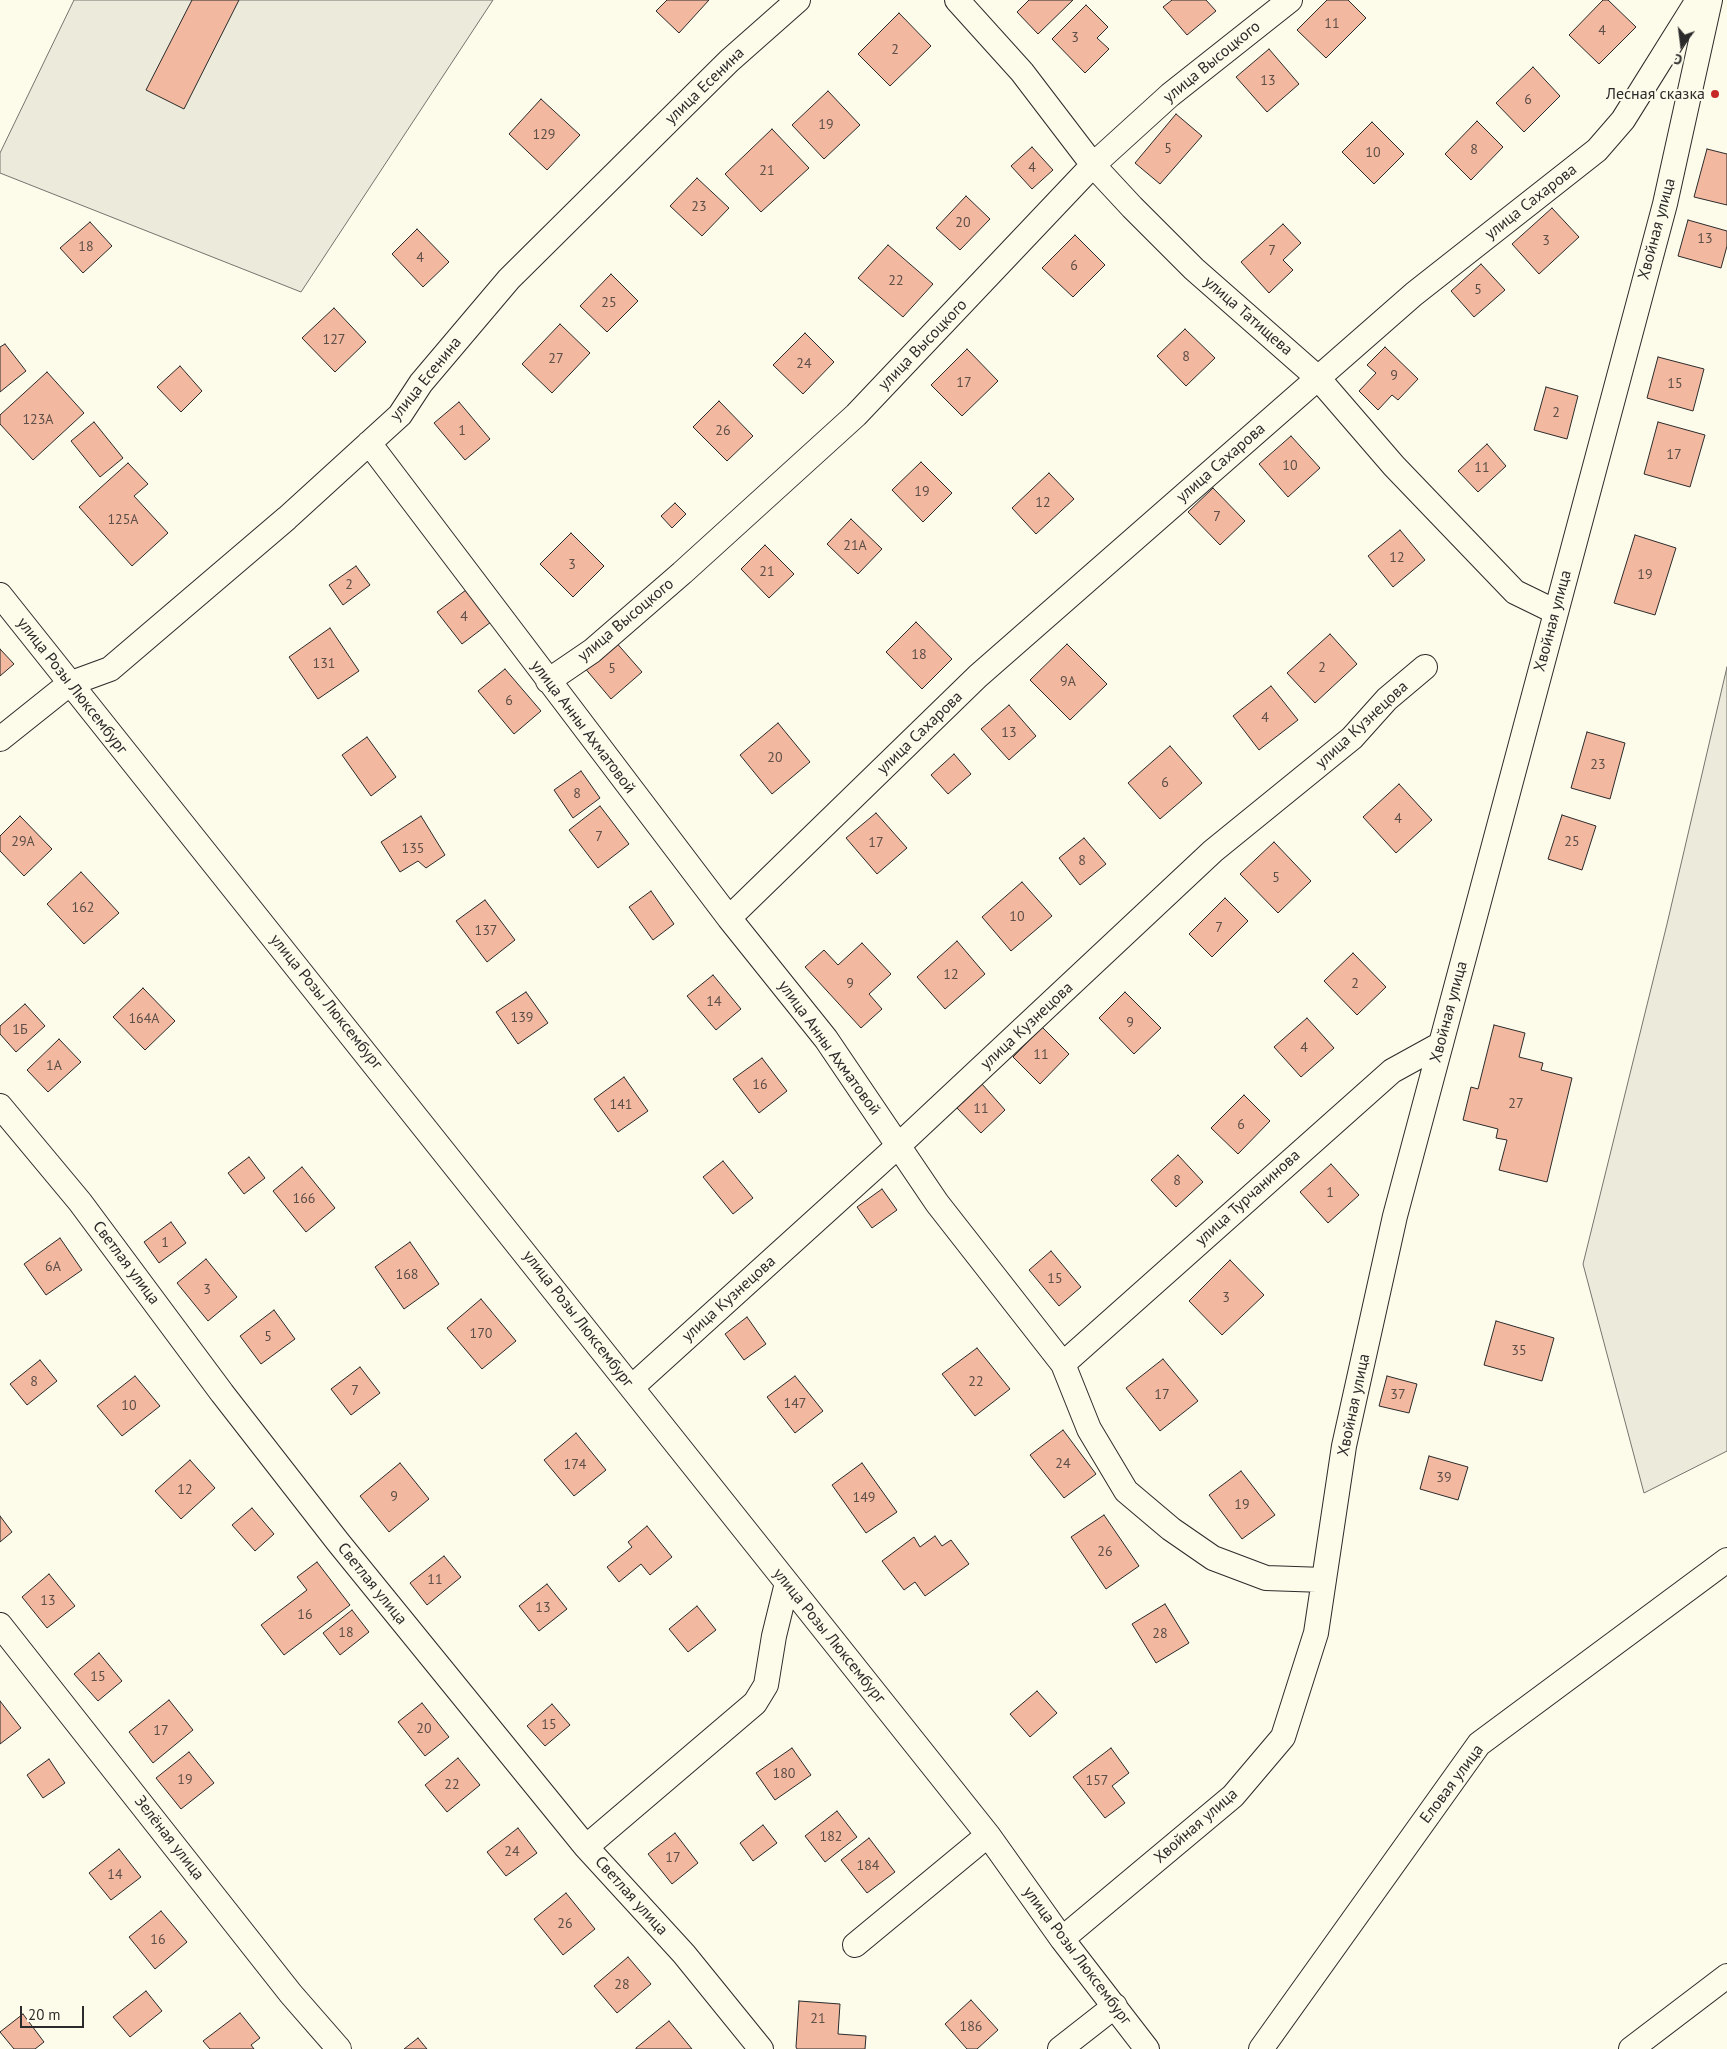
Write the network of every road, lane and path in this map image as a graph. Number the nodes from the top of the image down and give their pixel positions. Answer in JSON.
{"nodes":[{"id":1,"x":957,"y":0,"type":"edge"},
{"id":2,"x":1290,"y":0,"type":"edge"},
{"id":3,"x":1698,"y":0,"type":"edge"},
{"id":4,"x":1710,"y":0,"type":"edge"},
{"id":5,"x":788,"y":3,"type":"edge"},
{"id":6,"x":1093,"y":165,"type":"junction"},
{"id":7,"x":1318,"y":378,"type":"junction"},
{"id":8,"x":369,"y":443,"type":"junction"},
{"id":9,"x":0,"y":595,"type":"edge"},
{"id":10,"x":1556,"y":612,"type":"junction"},
{"id":11,"x":1425,"y":667,"type":"dead end"},
{"id":12,"x":548,"y":681,"type":"junction"},
{"id":13,"x":69,"y":684,"type":"junction"},
{"id":14,"x":0,"y":739,"type":"edge"},
{"id":15,"x":729,"y":918,"type":"junction"},
{"id":16,"x":1441,"y":1044,"type":"junction"},
{"id":17,"x":0,"y":1106,"type":"edge"},
{"id":18,"x":898,"y":1146,"type":"junction"},
{"id":19,"x":1063,"y":1364,"type":"junction"},
{"id":20,"x":632,"y":1387,"type":"junction"},
{"id":21,"x":1727,"y":1560,"type":"edge"},
{"id":22,"x":1324,"y":1580,"type":"junction"},
{"id":23,"x":787,"y":1583,"type":"junction"},
{"id":24,"x":0,"y":1626,"type":"edge"},
{"id":25,"x":988,"y":1836,"type":"junction"},
{"id":26,"x":586,"y":1847,"type":"junction"},
{"id":27,"x":1062,"y":1939,"type":"junction"},
{"id":28,"x":855,"y":1945,"type":"dead end"},
{"id":29,"x":1727,"y":1976,"type":"edge"},
{"id":30,"x":1115,"y":2006,"type":"junction"},
{"id":31,"x":339,"y":2049,"type":"edge"},
{"id":32,"x":761,"y":2049,"type":"edge"},
{"id":33,"x":1060,"y":2049,"type":"edge"},
{"id":34,"x":1147,"y":2049,"type":"edge"},
{"id":35,"x":1261,"y":2049,"type":"edge"},
{"id":36,"x":1631,"y":2049,"type":"edge"}],
"edges":[{"from":1,"to":6,"type":"street","name":"улица Татищева"},
{"from":2,"to":6,"type":"street","name":"улица Высоцкого"},
{"from":3,"to":7,"type":"street","name":"улица Сахарова"},
{"from":4,"to":10,"type":"street","name":"Хвойная улица"},
{"from":5,"to":8,"type":"street","name":"улица Есенина"},
{"from":6,"to":7,"type":"street","name":"улица Татищева"},
{"from":6,"to":12,"type":"street","name":"улица Высоцкого"},
{"from":7,"to":10,"type":"street","name":"улица Татищева"},
{"from":7,"to":15,"type":"street","name":"улица Сахарова"},
{"from":8,"to":12,"type":"street","name":"улица Анны Ахматовой"},
{"from":8,"to":13,"type":"street","name":"улица Есенина"},
{"from":9,"to":13,"type":"street","name":"улица Розы Люксембург"},
{"from":10,"to":16,"type":"street","name":"Хвойная улица"},
{"from":11,"to":18,"type":"street","name":"улица Кузнецова"},
{"from":12,"to":15,"type":"street","name":"улица Анны Ахматовой"},
{"from":13,"to":14,"type":"street","name":"улица Есенина"},
{"from":13,"to":20,"type":"street","name":"улица Розы Люксембург"},
{"from":15,"to":18,"type":"street","name":"улица Анны Ахматовой"},
{"from":16,"to":19,"type":"street","name":"улица Турчанинова"},
{"from":16,"to":22,"type":"street","name":"Хвойная улица"},
{"from":17,"to":26,"type":"street","name":"Светлая улица"},
{"from":18,"to":19,"type":"street","name":"улица Анны Ахматовой"},
{"from":18,"to":20,"type":"street","name":"улица Кузнецова"},
{"from":19,"to":22,"type":"street","name":"улица Анны Ахматовой"},
{"from":20,"to":23,"type":"street","name":"улица Розы Люксембург"},
{"from":21,"to":35,"type":"street","name":"Еловая улица"},
{"from":22,"to":27,"type":"street","name":"Хвойная улица"},
{"from":23,"to":25,"type":"street","name":"улица Розы Люксембург"},
{"from":23,"to":26,"type":"street"},
{"from":24,"to":31,"type":"street","name":"Зелёная улица"},
{"from":25,"to":27,"type":"street","name":"улица Розы Люксембург"},
{"from":25,"to":28,"type":"street"},
{"from":26,"to":32,"type":"street","name":"Светлая улица"},
{"from":27,"to":30,"type":"street","name":"улица Розы Люксембург"},
{"from":29,"to":36,"type":"street"},
{"from":30,"to":33,"type":"street"},
{"from":30,"to":34,"type":"street","name":"улица Розы Люксембург"}]}
